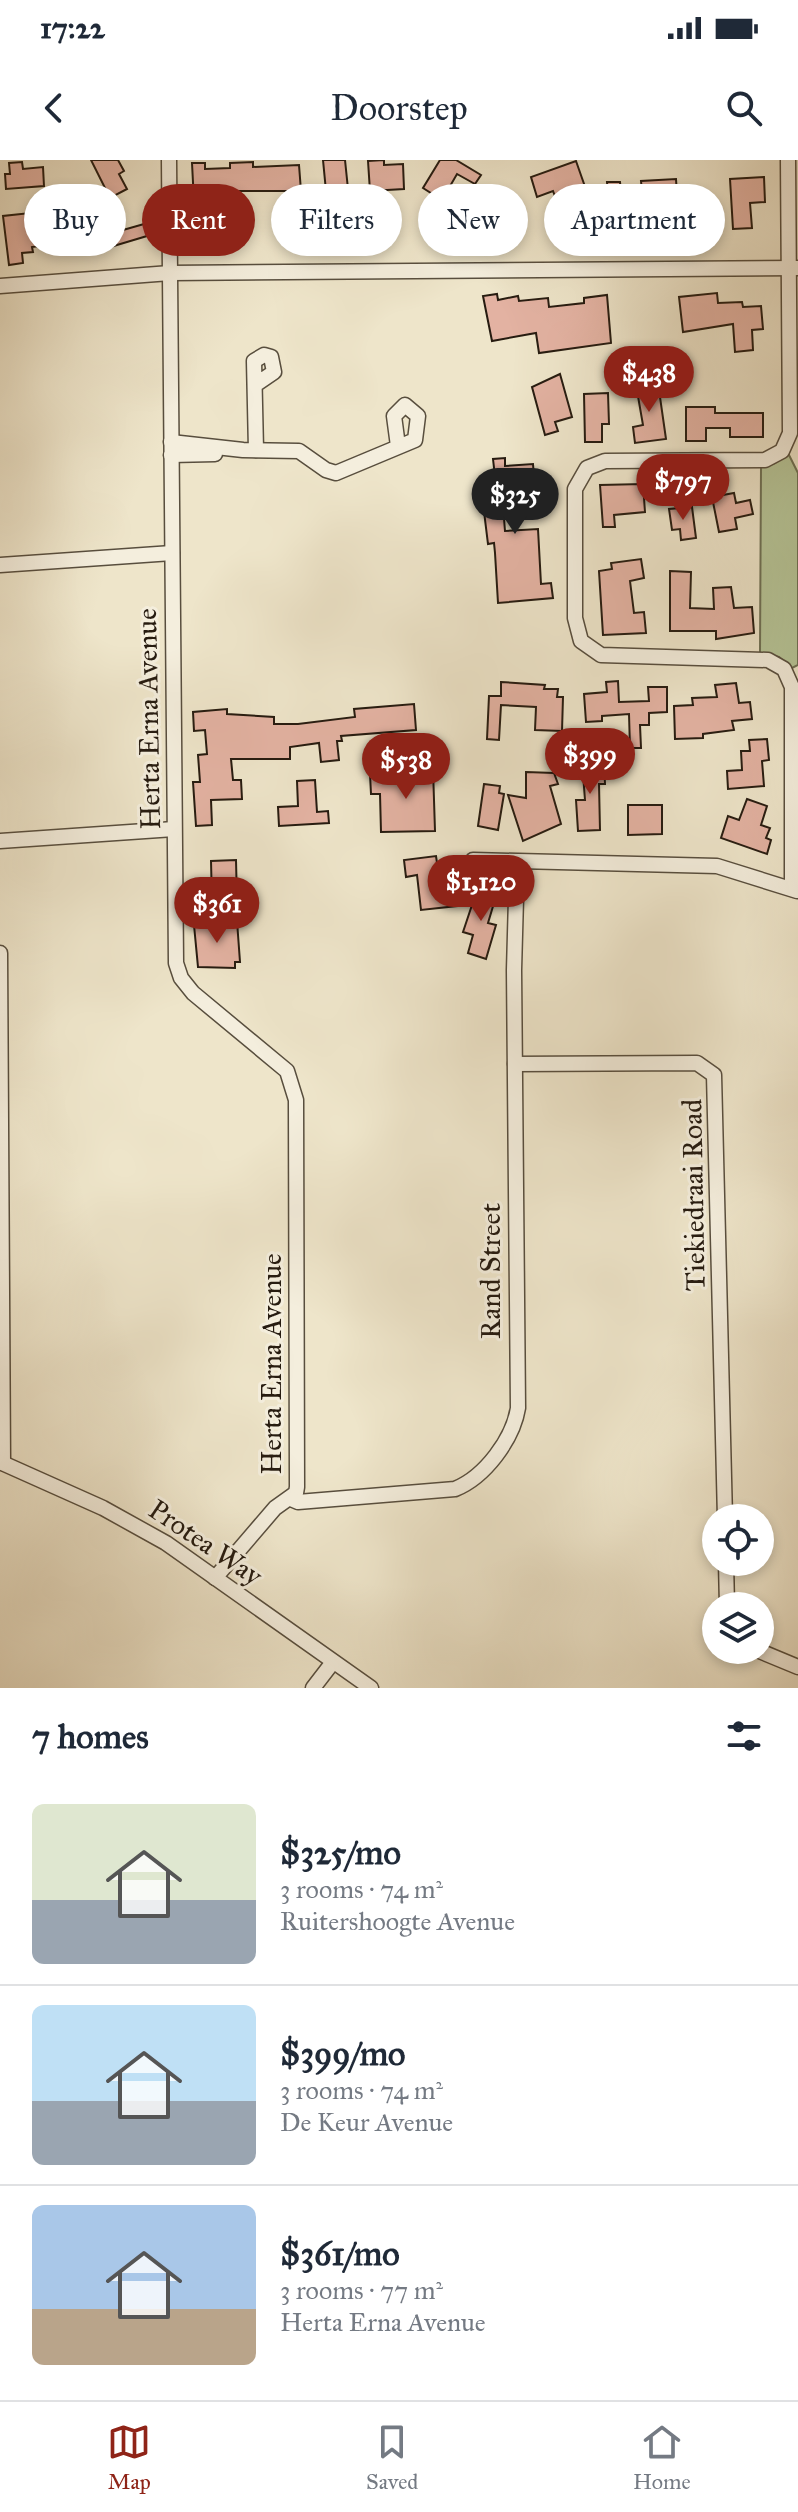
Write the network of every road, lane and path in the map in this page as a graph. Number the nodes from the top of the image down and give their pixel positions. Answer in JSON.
{"nodes":[{"id":1,"x":169,"y":160,"type":"edge"},
{"id":2,"x":788,"y":160,"type":"edge"},
{"id":3,"x":793,"y":268,"type":"edge"},
{"id":4,"x":170,"y":273,"type":"junction"},
{"id":5,"x":0,"y":286,"type":"edge"},
{"id":6,"x":255,"y":385,"type":"dead end"},
{"id":7,"x":398,"y":446,"type":"dead end"},
{"id":8,"x":171,"y":449,"type":"junction"},
{"id":9,"x":249,"y":450,"type":"junction"},
{"id":10,"x":172,"y":553,"type":"junction"},
{"id":11,"x":0,"y":565,"type":"edge"},
{"id":12,"x":174,"y":829,"type":"junction"},
{"id":13,"x":0,"y":841,"type":"edge"},
{"id":14,"x":473,"y":860,"type":"dead end"},
{"id":15,"x":517,"y":862,"type":"junction"},
{"id":16,"x":795,"y":890,"type":"edge"},
{"id":17,"x":0,"y":953,"type":"edge"},
{"id":18,"x":515,"y":1064,"type":"junction"},
{"id":19,"x":1,"y":1120,"type":"edge"},
{"id":20,"x":2,"y":1463,"type":"edge"},
{"id":21,"x":291,"y":1499,"type":"junction"},
{"id":22,"x":725,"y":1504,"type":"edge"},
{"id":23,"x":215,"y":1578,"type":"junction"},
{"id":24,"x":774,"y":1657,"type":"edge"},
{"id":25,"x":333,"y":1662,"type":"junction"},
{"id":26,"x":798,"y":1667,"type":"edge"},
{"id":27,"x":313,"y":1688,"type":"edge"},
{"id":28,"x":371,"y":1688,"type":"edge"}],
"edges":[{"from":1,"to":4,"type":"street","name":"Herta Erna Avenue"},
{"from":2,"to":3,"type":"street"},
{"from":3,"to":4,"type":"street"},
{"from":3,"to":16,"type":"street"},
{"from":4,"to":5,"type":"street"},
{"from":4,"to":8,"type":"street","name":"Herta Erna Avenue"},
{"from":6,"to":9,"type":"street"},
{"from":7,"to":9,"type":"street"},
{"from":8,"to":9,"type":"street"},
{"from":8,"to":10,"type":"street","name":"Herta Erna Avenue"},
{"from":10,"to":11,"type":"street"},
{"from":10,"to":12,"type":"street","name":"Herta Erna Avenue"},
{"from":12,"to":13,"type":"street"},
{"from":12,"to":21,"type":"street","name":"Herta Erna Avenue"},
{"from":14,"to":15,"type":"street"},
{"from":15,"to":16,"type":"street"},
{"from":15,"to":18,"type":"street","name":"Rand Street"},
{"from":17,"to":19,"type":"street"},
{"from":18,"to":21,"type":"street","name":"Rand Street"},
{"from":18,"to":22,"type":"street","name":"Tiekiedraai Road"},
{"from":19,"to":20,"type":"street"},
{"from":20,"to":23,"type":"street","name":"Protea Way"},
{"from":21,"to":23,"type":"street","name":"Herta Erna Avenue"},
{"from":23,"to":25,"type":"street","name":"Protea Way"},
{"from":24,"to":26,"type":"street"},
{"from":25,"to":27,"type":"street"},
{"from":25,"to":28,"type":"street","name":"Protea Way"}]}
